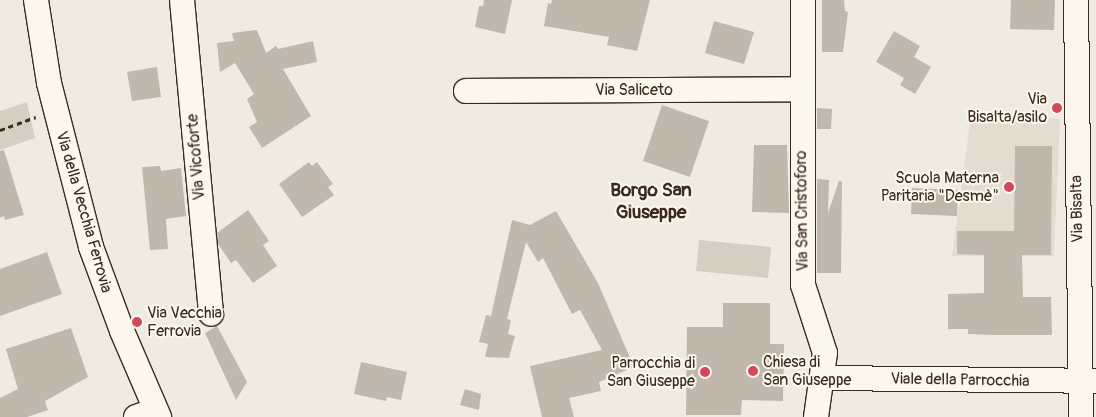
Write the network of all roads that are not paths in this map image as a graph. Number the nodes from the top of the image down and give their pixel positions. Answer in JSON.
{"nodes":[{"id":1,"x":36,"y":0,"type":"edge"},
{"id":2,"x":182,"y":0,"type":"edge"},
{"id":3,"x":802,"y":0,"type":"edge"},
{"id":4,"x":1076,"y":0,"type":"edge"},
{"id":5,"x":1087,"y":78,"type":"edge"},
{"id":6,"x":801,"y":89,"type":"junction"},
{"id":7,"x":466,"y":91,"type":"dead end"},
{"id":8,"x":211,"y":314,"type":"dead end"},
{"id":9,"x":824,"y":378,"type":"junction"},
{"id":10,"x":1089,"y":381,"type":"edge"},
{"id":11,"x":150,"y":415,"type":"edge"},
{"id":12,"x":816,"y":417,"type":"edge"},
{"id":13,"x":1082,"y":417,"type":"edge"}],
"edges":[{"from":1,"to":11,"type":"street","name":"Via della Vecchia Ferrovia"},
{"from":2,"to":8,"type":"street","name":"Via Vicoforte"},
{"from":3,"to":6,"type":"street","name":"Via San Cristoforo"},
{"from":4,"to":5,"type":"street","name":"Via Bisalta"},
{"from":5,"to":10,"type":"street","name":"Via Bisalta"},
{"from":6,"to":7,"type":"street","name":"Via Saliceto"},
{"from":6,"to":9,"type":"street","name":"Via San Cristoforo"},
{"from":9,"to":10,"type":"street","name":"Viale della Parrocchia"},
{"from":9,"to":12,"type":"street","name":"Via San Cristoforo"},
{"from":10,"to":13,"type":"street","name":"Via Bisalta"}]}
